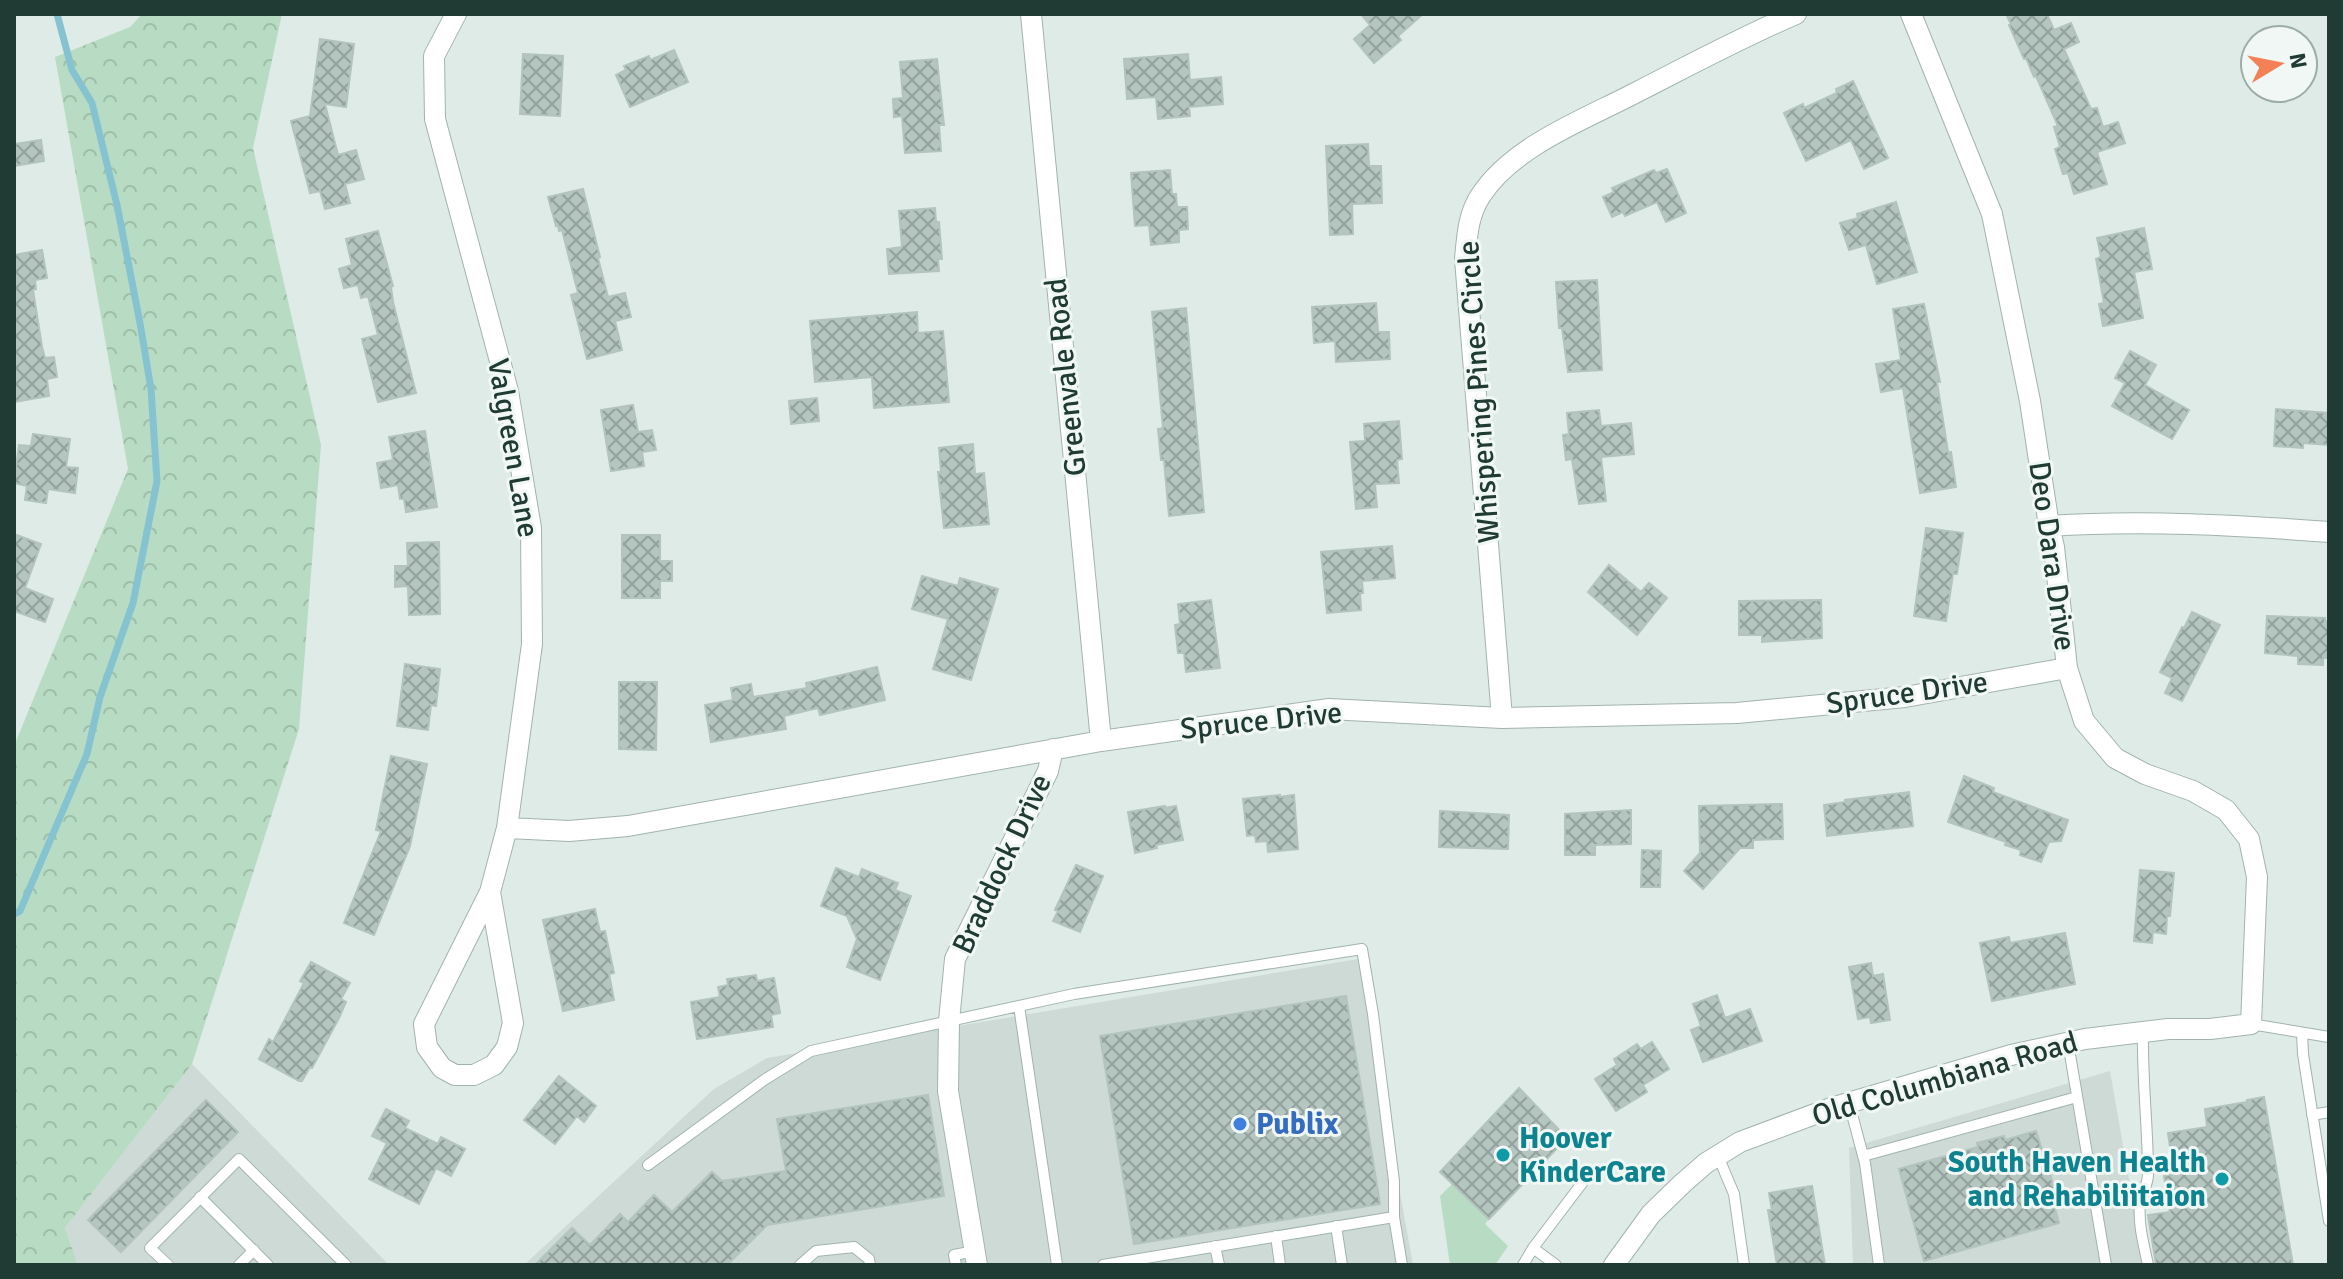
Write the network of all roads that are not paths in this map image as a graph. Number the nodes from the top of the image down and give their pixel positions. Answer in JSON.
{"nodes":[{"id":1,"x":456,"y":14,"type":"edge"},
{"id":2,"x":1031,"y":14,"type":"edge"},
{"id":3,"x":1796,"y":14,"type":"edge"},
{"id":4,"x":1911,"y":14,"type":"edge"},
{"id":5,"x":1753,"y":22,"type":"edge"},
{"id":6,"x":2049,"y":526,"type":"junction"},
{"id":7,"x":2329,"y":532,"type":"edge"},
{"id":8,"x":2067,"y":668,"type":"junction"},
{"id":9,"x":1502,"y":718,"type":"junction"},
{"id":10,"x":1101,"y":741,"type":"junction"},
{"id":11,"x":1053,"y":749,"type":"junction"},
{"id":12,"x":507,"y":828,"type":"junction"},
{"id":13,"x":490,"y":892,"type":"junction"},
{"id":14,"x":1019,"y":1006,"type":"junction"},
{"id":15,"x":949,"y":1021,"type":"junction"},
{"id":16,"x":2251,"y":1024,"type":"junction"},
{"id":17,"x":2143,"y":1032,"type":"junction"},
{"id":18,"x":2302,"y":1033,"type":"junction"},
{"id":19,"x":2329,"y":1037,"type":"edge"},
{"id":20,"x":2068,"y":1043,"type":"junction"},
{"id":21,"x":2077,"y":1097,"type":"junction"},
{"id":22,"x":1849,"y":1103,"type":"junction"},
{"id":23,"x":2329,"y":1112,"type":"edge"},
{"id":24,"x":2312,"y":1115,"type":"junction"},
{"id":25,"x":1718,"y":1156,"type":"junction"},
{"id":26,"x":1863,"y":1156,"type":"junction"},
{"id":27,"x":648,"y":1165,"type":"dead end"},
{"id":28,"x":1589,"y":1174,"type":"dead end"},
{"id":29,"x":200,"y":1197,"type":"junction"},
{"id":30,"x":1394,"y":1217,"type":"junction"},
{"id":31,"x":2329,"y":1221,"type":"edge"},
{"id":32,"x":1336,"y":1226,"type":"junction"},
{"id":33,"x":1276,"y":1236,"type":"junction"},
{"id":34,"x":1215,"y":1246,"type":"junction"},
{"id":35,"x":1533,"y":1248,"type":"junction"},
{"id":36,"x":254,"y":1250,"type":"junction"},
{"id":37,"x":976,"y":1258,"type":"edge"},
{"id":38,"x":1164,"y":1260,"type":"edge"},
{"id":39,"x":168,"y":1265,"type":"edge"},
{"id":40,"x":239,"y":1265,"type":"edge"},
{"id":41,"x":268,"y":1265,"type":"edge"},
{"id":42,"x":346,"y":1265,"type":"edge"},
{"id":43,"x":801,"y":1265,"type":"edge"},
{"id":44,"x":870,"y":1265,"type":"edge"},
{"id":45,"x":956,"y":1265,"type":"edge"},
{"id":46,"x":1057,"y":1265,"type":"edge"},
{"id":47,"x":1109,"y":1265,"type":"edge"},
{"id":48,"x":1219,"y":1265,"type":"edge"},
{"id":49,"x":1280,"y":1265,"type":"edge"},
{"id":50,"x":1342,"y":1265,"type":"edge"},
{"id":51,"x":1402,"y":1265,"type":"edge"},
{"id":52,"x":1523,"y":1265,"type":"edge"},
{"id":53,"x":1556,"y":1265,"type":"edge"},
{"id":54,"x":1614,"y":1265,"type":"edge"},
{"id":55,"x":1744,"y":1265,"type":"edge"},
{"id":56,"x":1879,"y":1265,"type":"edge"},
{"id":57,"x":2106,"y":1265,"type":"edge"},
{"id":58,"x":2148,"y":1265,"type":"edge"}],
"edges":[{"from":1,"to":12,"type":"street","name":"Valgreen Lane"},
{"from":2,"to":10,"type":"street","name":"Greenvale Road"},
{"from":3,"to":5,"type":"street","name":"Whispering Pines Circle"},
{"from":4,"to":6,"type":"street","name":"Deo Dara Drive"},
{"from":5,"to":9,"type":"street","name":"Whispering Pines Circle"},
{"from":6,"to":7,"type":"street"},
{"from":6,"to":8,"type":"street","name":"Deo Dara Drive"},
{"from":8,"to":9,"type":"street","name":"Spruce Drive"},
{"from":8,"to":16,"type":"street","name":"Deo Dara Drive"},
{"from":9,"to":10,"type":"street","name":"Spruce Drive"},
{"from":10,"to":11,"type":"street","name":"Spruce Drive"},
{"from":11,"to":12,"type":"street","name":"Spruce Drive"},
{"from":11,"to":15,"type":"street","name":"Braddock Drive"},
{"from":12,"to":13,"type":"street","name":"Valgreen Lane"},
{"from":13,"to":13,"type":"street","name":"Valgreen Lane"},
{"from":14,"to":15,"type":"lane"},
{"from":14,"to":30,"type":"lane"},
{"from":14,"to":46,"type":"lane"},
{"from":15,"to":27,"type":"lane"},
{"from":15,"to":37,"type":"street","name":"Braddock Drive"},
{"from":16,"to":17,"type":"street","name":"Old Columbiana Road"},
{"from":16,"to":18,"type":"lane","name":"Old Columbiana Road"},
{"from":17,"to":20,"type":"street","name":"Old Columbiana Road"},
{"from":17,"to":58,"type":"lane"},
{"from":18,"to":19,"type":"lane","name":"Old Columbiana Road"},
{"from":18,"to":24,"type":"lane"},
{"from":20,"to":21,"type":"lane"},
{"from":20,"to":22,"type":"street","name":"Old Columbiana Road"},
{"from":21,"to":26,"type":"lane"},
{"from":21,"to":57,"type":"lane"},
{"from":22,"to":25,"type":"street","name":"Old Columbiana Road"},
{"from":22,"to":26,"type":"lane"},
{"from":23,"to":24,"type":"lane"},
{"from":24,"to":31,"type":"lane"},
{"from":25,"to":54,"type":"street","name":"Old Columbiana Road"},
{"from":25,"to":55,"type":"lane"},
{"from":26,"to":56,"type":"lane"},
{"from":28,"to":35,"type":"lane"},
{"from":29,"to":36,"type":"lane"},
{"from":29,"to":39,"type":"lane"},
{"from":29,"to":42,"type":"lane"},
{"from":30,"to":32,"type":"lane"},
{"from":30,"to":51,"type":"lane"},
{"from":32,"to":33,"type":"lane"},
{"from":32,"to":50,"type":"lane"},
{"from":33,"to":34,"type":"lane"},
{"from":33,"to":49,"type":"lane"},
{"from":34,"to":38,"type":"lane"},
{"from":34,"to":48,"type":"lane"},
{"from":35,"to":52,"type":"lane"},
{"from":35,"to":53,"type":"lane"},
{"from":36,"to":40,"type":"lane"},
{"from":36,"to":41,"type":"lane"},
{"from":37,"to":45,"type":"lane"},
{"from":38,"to":47,"type":"lane"},
{"from":43,"to":44,"type":"lane"}]}
